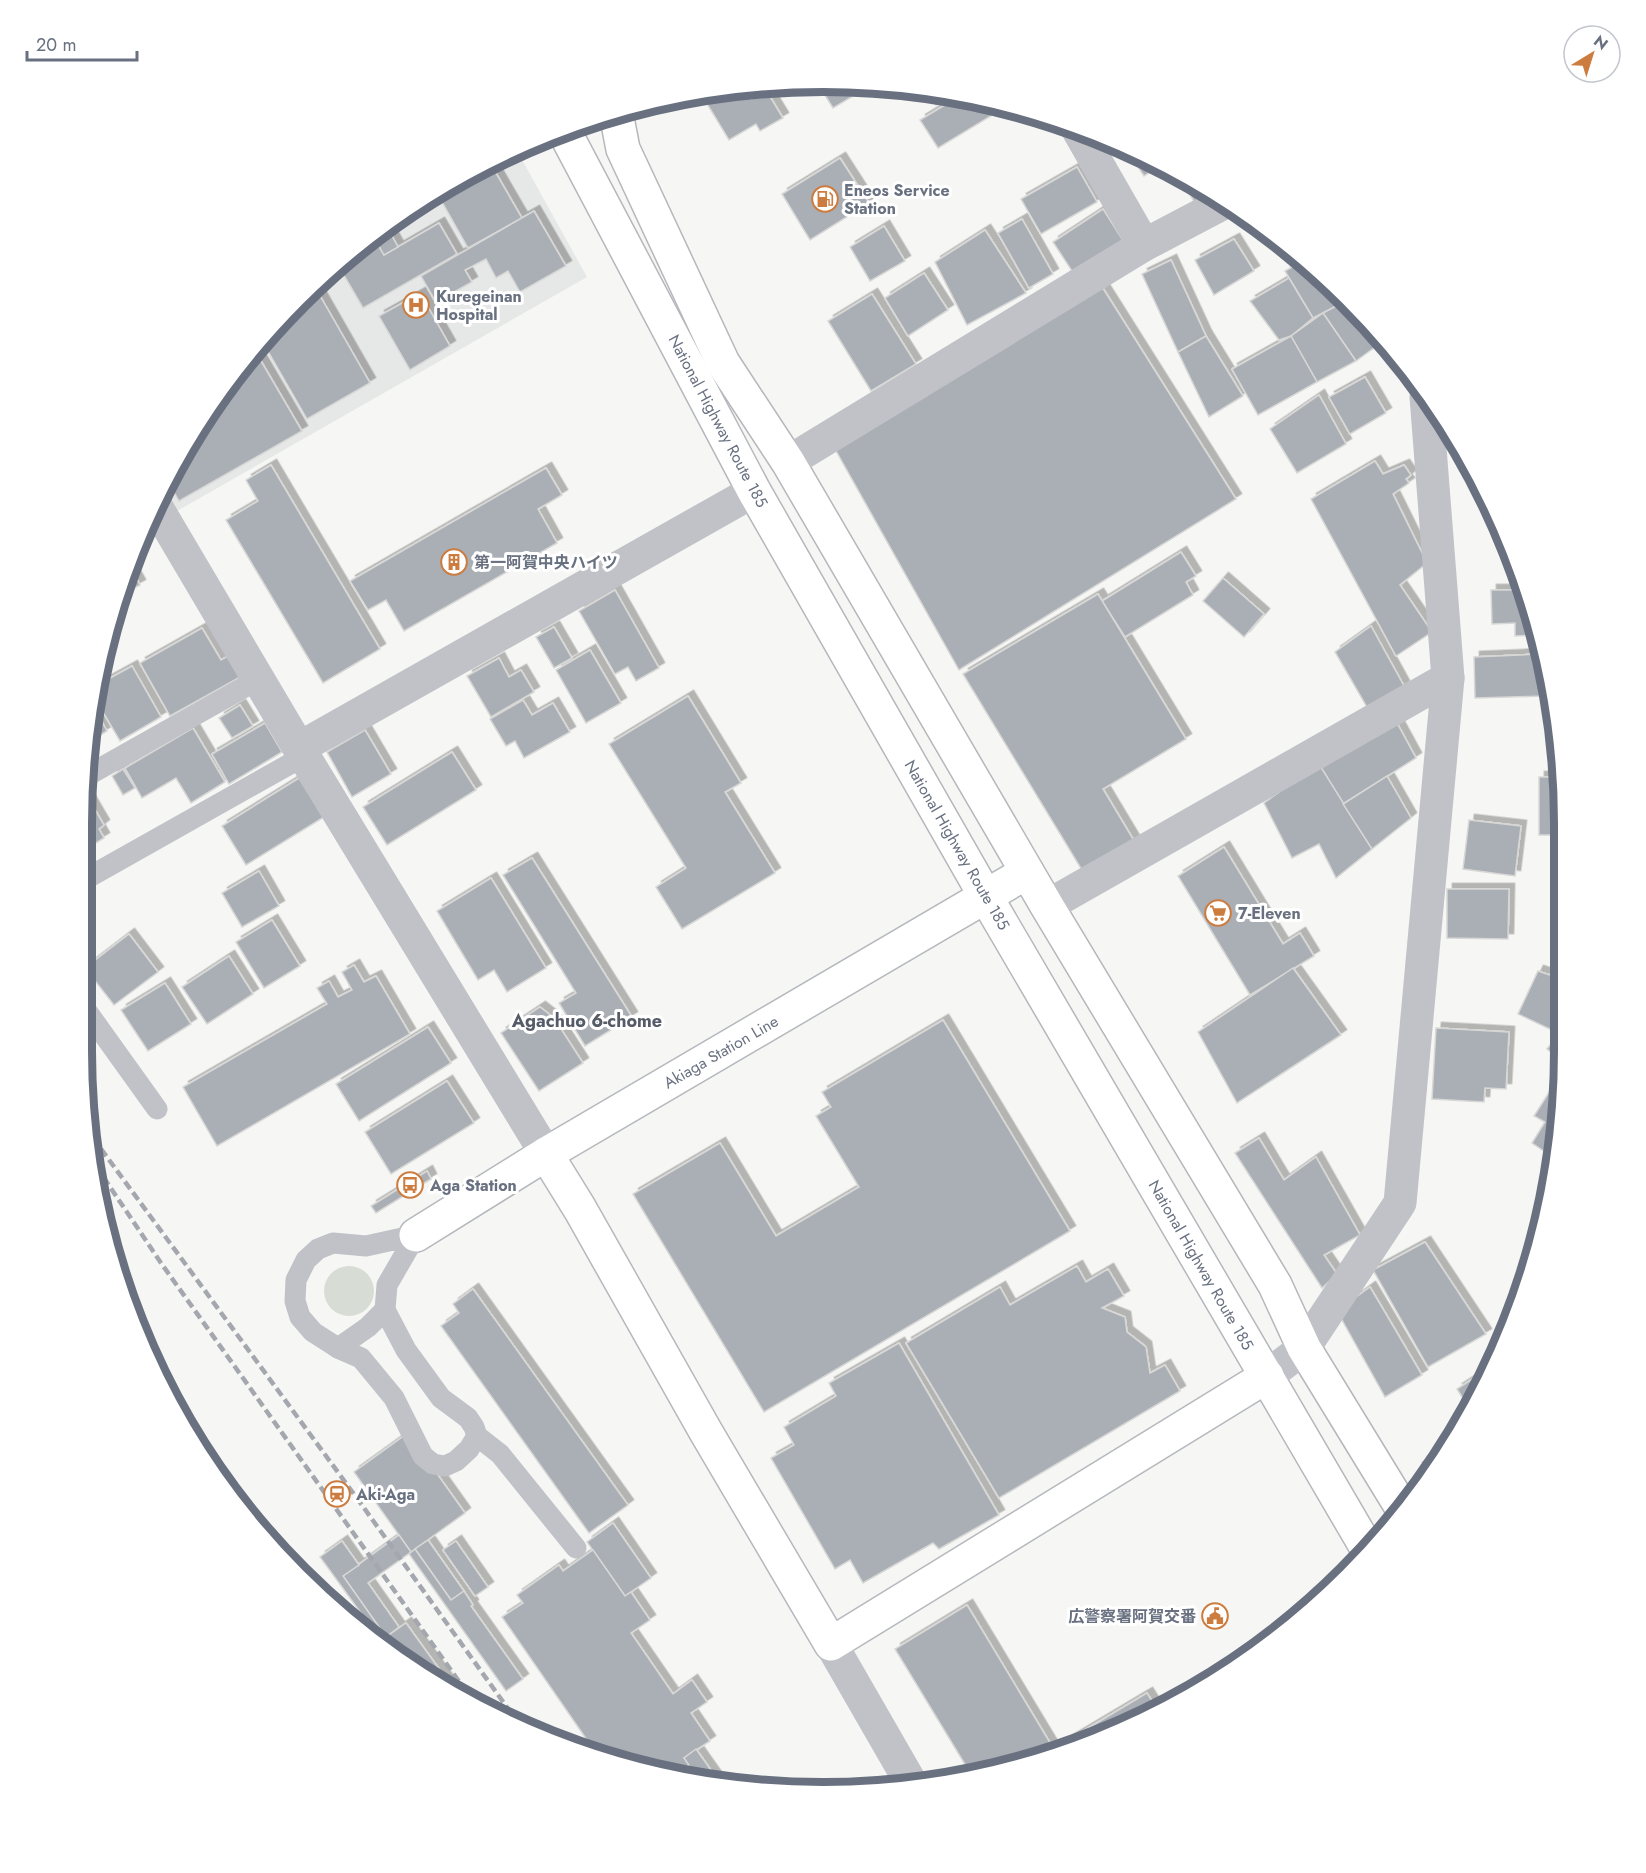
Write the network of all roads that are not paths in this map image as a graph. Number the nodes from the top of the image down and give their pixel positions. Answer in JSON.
{"nodes":[{"id":1,"x":618,"y":121,"type":"edge"},
{"id":2,"x":568,"y":138,"type":"edge"},
{"id":3,"x":1084,"y":140,"type":"edge"},
{"id":4,"x":1216,"y":207,"type":"edge"},
{"id":5,"x":1144,"y":245,"type":"junction"},
{"id":6,"x":1427,"y":412,"type":"edge"},
{"id":7,"x":788,"y":462,"type":"junction"},
{"id":8,"x":754,"y":491,"type":"junction"},
{"id":9,"x":160,"y":515,"type":"edge"},
{"id":10,"x":1449,"y":678,"type":"junction"},
{"id":11,"x":259,"y":679,"type":"junction"},
{"id":12,"x":302,"y":752,"type":"junction"},
{"id":13,"x":93,"y":772,"type":"edge"},
{"id":14,"x":1027,"y":872,"type":"junction"},
{"id":15,"x":92,"y":875,"type":"edge"},
{"id":16,"x":986,"y":897,"type":"junction"},
{"id":17,"x":1047,"y":906,"type":"junction"},
{"id":18,"x":92,"y":1018,"type":"edge"},
{"id":19,"x":157,"y":1109,"type":"dead end"},
{"id":20,"x":546,"y":1154,"type":"junction"},
{"id":21,"x":416,"y":1235,"type":"junction"},
{"id":22,"x":385,"y":1310,"type":"junction"},
{"id":23,"x":338,"y":1348,"type":"junction"},
{"id":24,"x":1304,"y":1348,"type":"junction"},
{"id":25,"x":1267,"y":1376,"type":"junction"},
{"id":26,"x":477,"y":1436,"type":"junction"},
{"id":27,"x":1398,"y":1501,"type":"edge"},
{"id":28,"x":1363,"y":1542,"type":"edge"},
{"id":29,"x":576,"y":1548,"type":"dead end"},
{"id":30,"x":831,"y":1644,"type":"junction"},
{"id":31,"x":907,"y":1776,"type":"edge"}],
"edges":[{"from":1,"to":7,"type":"main road","name":"National Highway Route 185"},
{"from":2,"to":8,"type":"main road","name":"National Highway Route 185"},
{"from":3,"to":5,"type":"street"},
{"from":4,"to":5,"type":"street"},
{"from":5,"to":7,"type":"street"},
{"from":6,"to":10,"type":"street"},
{"from":7,"to":14,"type":"main road","name":"National Highway Route 185"},
{"from":8,"to":12,"type":"street"},
{"from":8,"to":16,"type":"main road","name":"National Highway Route 185"},
{"from":9,"to":11,"type":"street"},
{"from":10,"to":17,"type":"street"},
{"from":10,"to":24,"type":"street"},
{"from":11,"to":12,"type":"street"},
{"from":11,"to":13,"type":"lane"},
{"from":12,"to":15,"type":"lane"},
{"from":12,"to":20,"type":"street"},
{"from":14,"to":16,"type":"main road","name":"Akiaga Station Line"},
{"from":14,"to":17,"type":"main road","name":"National Highway Route 185"},
{"from":16,"to":20,"type":"main road","name":"Akiaga Station Line"},
{"from":16,"to":25,"type":"main road","name":"National Highway Route 185"},
{"from":17,"to":24,"type":"main road","name":"National Highway Route 185"},
{"from":18,"to":19,"type":"lane"},
{"from":20,"to":21,"type":"main road","name":"Akiaga Station Line"},
{"from":20,"to":30,"type":"main road"},
{"from":21,"to":22,"type":"lane"},
{"from":21,"to":23,"type":"lane"},
{"from":22,"to":23,"type":"lane"},
{"from":22,"to":26,"type":"lane"},
{"from":23,"to":26,"type":"lane"},
{"from":24,"to":25,"type":"street"},
{"from":24,"to":27,"type":"main road","name":"National Highway Route 185"},
{"from":25,"to":28,"type":"main road","name":"National Highway Route 185"},
{"from":25,"to":30,"type":"main road"},
{"from":26,"to":29,"type":"lane"},
{"from":30,"to":31,"type":"street"}]}
